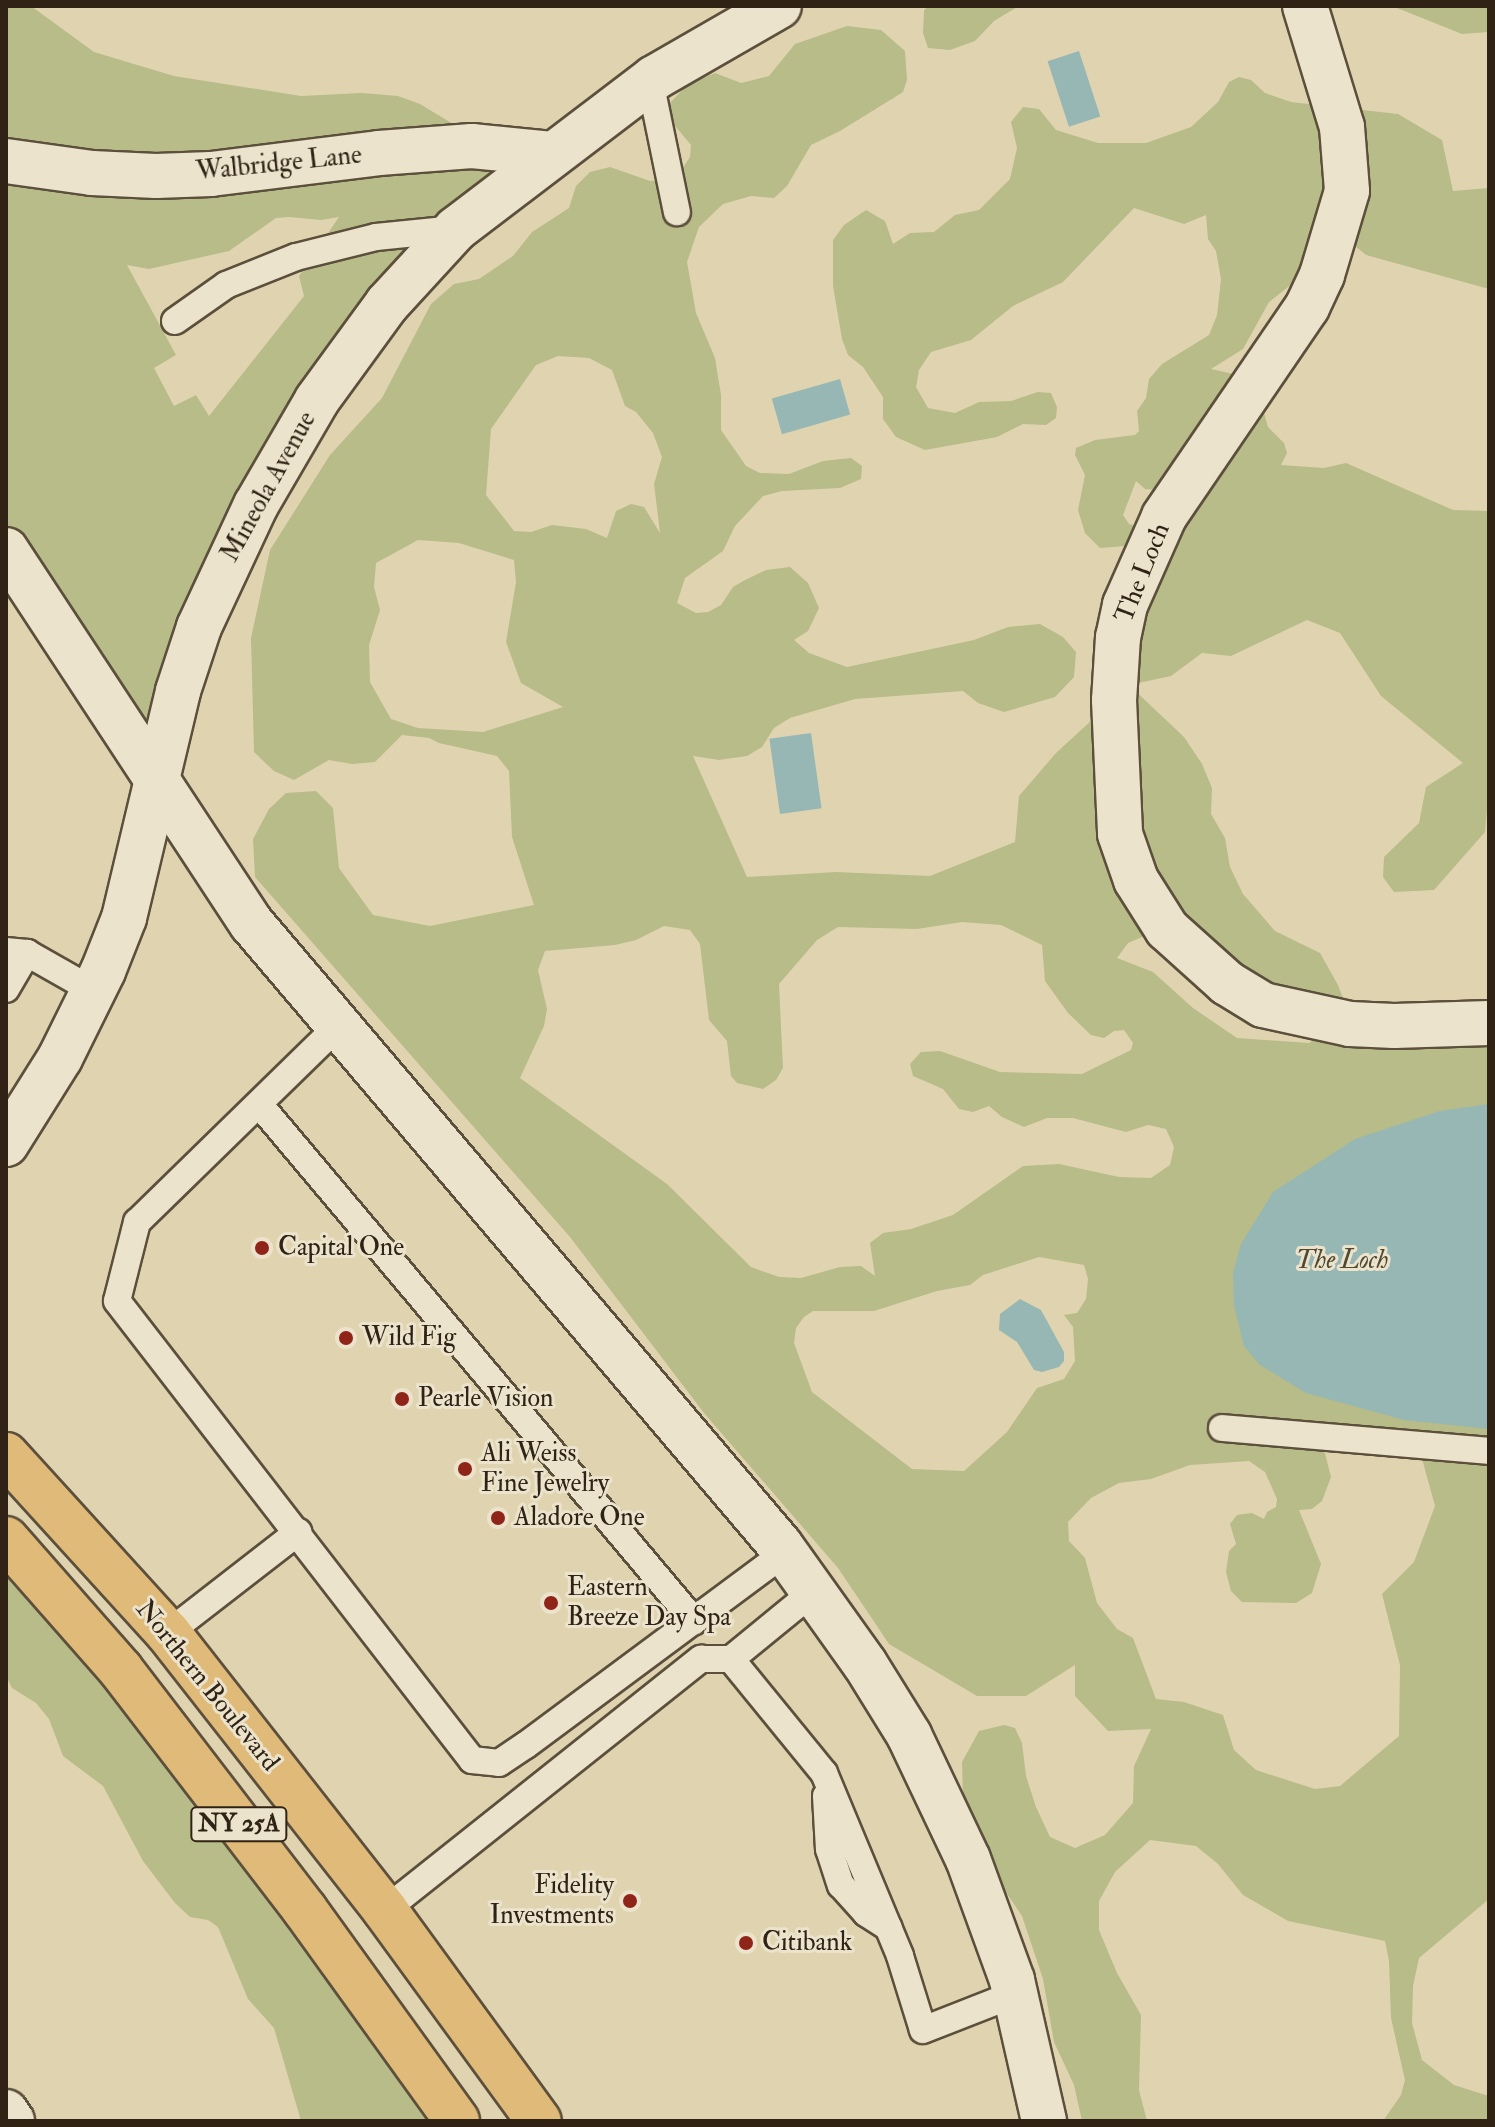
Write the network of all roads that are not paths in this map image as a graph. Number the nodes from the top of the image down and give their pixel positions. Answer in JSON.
{"nodes":[{"id":1,"x":779,"y":6,"type":"edge"},
{"id":2,"x":1305,"y":6,"type":"edge"},
{"id":3,"x":650,"y":81,"type":"junction"},
{"id":4,"x":552,"y":154,"type":"junction"},
{"id":5,"x":6,"y":161,"type":"edge"},
{"id":6,"x":677,"y":212,"type":"dead end"},
{"id":7,"x":456,"y":229,"type":"junction"},
{"id":8,"x":175,"y":321,"type":"dead end"},
{"id":9,"x":6,"y":550,"type":"edge"},
{"id":10,"x":156,"y":779,"type":"junction"},
{"id":11,"x":16,"y":952,"type":"edge"},
{"id":12,"x":6,"y":989,"type":"edge"},
{"id":13,"x":94,"y":991,"type":"junction"},
{"id":14,"x":1489,"y":1023,"type":"edge"},
{"id":15,"x":337,"y":1027,"type":"junction"},
{"id":16,"x":259,"y":1104,"type":"junction"},
{"id":17,"x":6,"y":1143,"type":"edge"},
{"id":18,"x":1222,"y":1428,"type":"dead end"},
{"id":19,"x":1489,"y":1451,"type":"edge"},
{"id":20,"x":6,"y":1455,"type":"edge"},
{"id":21,"x":298,"y":1532,"type":"junction"},
{"id":22,"x":6,"y":1539,"type":"edge"},
{"id":23,"x":785,"y":1553,"type":"junction"},
{"id":24,"x":813,"y":1592,"type":"junction"},
{"id":25,"x":694,"y":1621,"type":"junction"},
{"id":26,"x":168,"y":1633,"type":"junction"},
{"id":27,"x":731,"y":1659,"type":"junction"},
{"id":28,"x":385,"y":1910,"type":"junction"},
{"id":29,"x":1015,"y":1994,"type":"junction"},
{"id":30,"x":6,"y":2112,"type":"edge"},
{"id":31,"x":12,"y":2121,"type":"edge"},
{"id":32,"x":457,"y":2121,"type":"edge"},
{"id":33,"x":539,"y":2121,"type":"edge"},
{"id":34,"x":1044,"y":2121,"type":"edge"}],
"edges":[{"from":1,"to":3,"type":"main road","name":"Mineola Avenue"},
{"from":2,"to":14,"type":"main road","name":"The Loch"},
{"from":3,"to":4,"type":"main road","name":"Mineola Avenue"},
{"from":3,"to":6,"type":"lane"},
{"from":4,"to":5,"type":"main road","name":"Walbridge Lane"},
{"from":4,"to":7,"type":"main road","name":"Mineola Avenue"},
{"from":7,"to":8,"type":"lane"},
{"from":7,"to":10,"type":"main road","name":"Mineola Avenue"},
{"from":9,"to":10,"type":"main road"},
{"from":10,"to":13,"type":"main road","name":"Mineola Avenue"},
{"from":10,"to":15,"type":"main road"},
{"from":11,"to":12,"type":"lane"},
{"from":11,"to":13,"type":"lane"},
{"from":13,"to":17,"type":"main road","name":"Mineola Avenue"},
{"from":15,"to":16,"type":"lane"},
{"from":15,"to":23,"type":"main road"},
{"from":16,"to":21,"type":"lane"},
{"from":16,"to":25,"type":"lane"},
{"from":18,"to":19,"type":"lane"},
{"from":20,"to":26,"type":"main road","name":"Northern Boulevard","number":"NY 25A"},
{"from":21,"to":25,"type":"lane"},
{"from":21,"to":26,"type":"lane"},
{"from":22,"to":32,"type":"main road","number":"NY 25A"},
{"from":23,"to":24,"type":"main road"},
{"from":23,"to":25,"type":"lane"},
{"from":24,"to":27,"type":"lane"},
{"from":24,"to":29,"type":"main road"},
{"from":26,"to":28,"type":"main road","name":"Northern Boulevard","number":"NY 25A"},
{"from":27,"to":28,"type":"lane"},
{"from":27,"to":29,"type":"lane"},
{"from":28,"to":33,"type":"main road","name":"Northern Boulevard","number":"NY 25A"},
{"from":29,"to":34,"type":"main road"},
{"from":30,"to":31,"type":"main road"}]}
